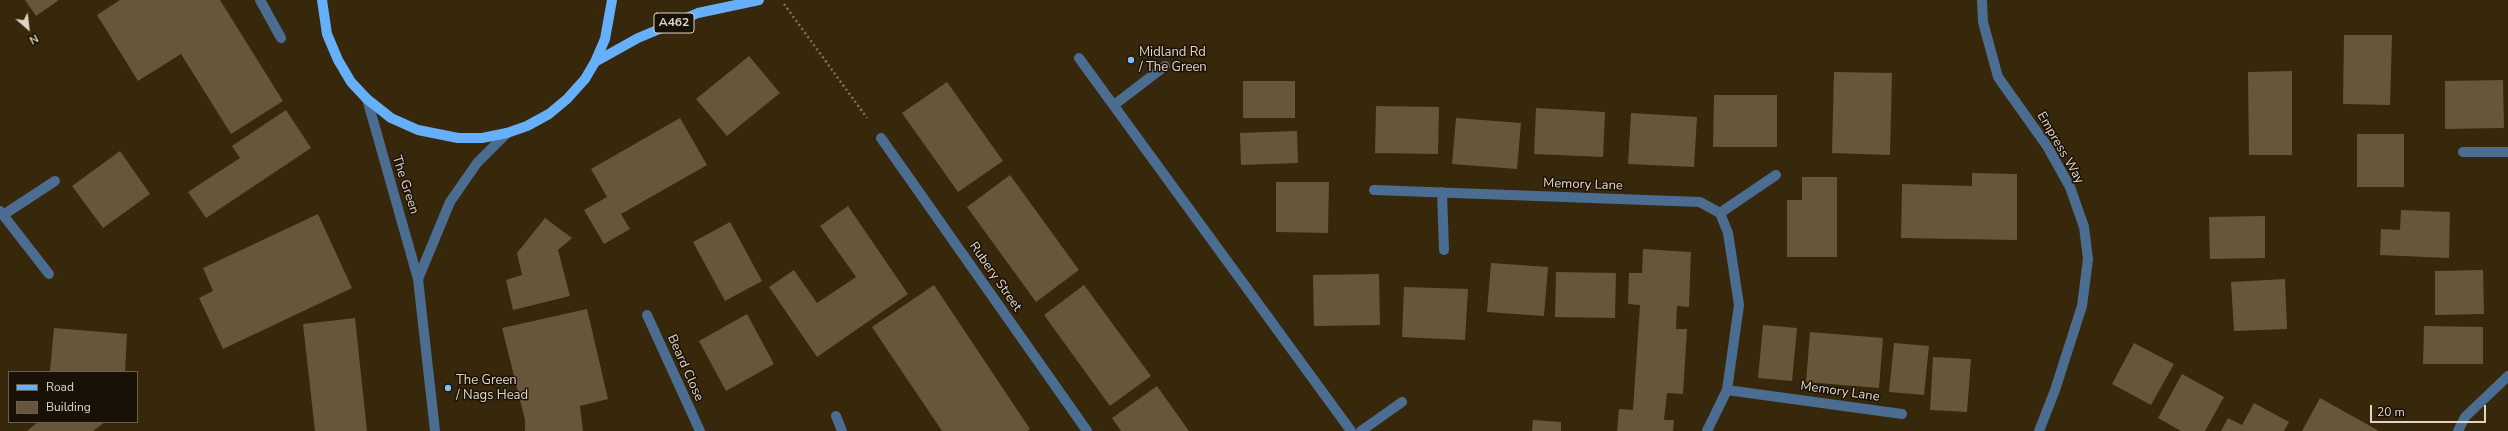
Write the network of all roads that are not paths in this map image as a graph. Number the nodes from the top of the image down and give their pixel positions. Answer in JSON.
{"nodes":[{"id":1,"x":260,"y":0,"type":"edge"},
{"id":2,"x":322,"y":0,"type":"edge"},
{"id":3,"x":612,"y":0,"type":"edge"},
{"id":4,"x":759,"y":0,"type":"edge"},
{"id":5,"x":1982,"y":0,"type":"edge"},
{"id":6,"x":281,"y":38,"type":"dead end"},
{"id":7,"x":1079,"y":58,"type":"dead end"},
{"id":8,"x":595,"y":62,"type":"junction"},
{"id":9,"x":1165,"y":66,"type":"dead end"},
{"id":10,"x":367,"y":99,"type":"junction"},
{"id":11,"x":1114,"y":105,"type":"junction"},
{"id":12,"x":507,"y":133,"type":"junction"},
{"id":13,"x":881,"y":138,"type":"road end"},
{"id":14,"x":2463,"y":152,"type":"dead end"},
{"id":15,"x":2508,"y":152,"type":"edge"},
{"id":16,"x":1776,"y":175,"type":"dead end"},
{"id":17,"x":55,"y":182,"type":"dead end"},
{"id":18,"x":1374,"y":190,"type":"dead end"},
{"id":19,"x":1442,"y":192,"type":"junction"},
{"id":20,"x":2,"y":213,"type":"edge"},
{"id":21,"x":1720,"y":214,"type":"junction"},
{"id":22,"x":1444,"y":250,"type":"dead end"},
{"id":23,"x":49,"y":274,"type":"dead end"},
{"id":24,"x":418,"y":279,"type":"junction"},
{"id":25,"x":647,"y":315,"type":"dead end"},
{"id":26,"x":2508,"y":376,"type":"edge"},
{"id":27,"x":1727,"y":390,"type":"junction"},
{"id":28,"x":1402,"y":402,"type":"dead end"},
{"id":29,"x":1902,"y":414,"type":"dead end"},
{"id":30,"x":836,"y":416,"type":"dead end"},
{"id":31,"x":435,"y":431,"type":"edge"},
{"id":32,"x":700,"y":431,"type":"edge"},
{"id":33,"x":842,"y":431,"type":"edge"},
{"id":34,"x":1088,"y":431,"type":"edge"},
{"id":35,"x":1351,"y":431,"type":"edge"},
{"id":36,"x":1361,"y":431,"type":"edge"},
{"id":37,"x":1707,"y":431,"type":"edge"},
{"id":38,"x":2038,"y":431,"type":"edge"},
{"id":39,"x":2458,"y":431,"type":"edge"}],
"edges":[{"from":1,"to":6,"type":"street"},
{"from":2,"to":10,"type":"main road"},
{"from":3,"to":8,"type":"main road"},
{"from":4,"to":8,"type":"main road","number":"A462"},
{"from":5,"to":38,"type":"street","name":"Empress Way"},
{"from":7,"to":11,"type":"street"},
{"from":8,"to":12,"type":"main road"},
{"from":9,"to":11,"type":"street"},
{"from":10,"to":12,"type":"main road"},
{"from":10,"to":24,"type":"street","name":"The Green"},
{"from":11,"to":35,"type":"street"},
{"from":12,"to":24,"type":"street","name":"The Green"},
{"from":13,"to":34,"type":"street","name":"Rubery Street"},
{"from":14,"to":15,"type":"street"},
{"from":16,"to":21,"type":"street"},
{"from":17,"to":20,"type":"street"},
{"from":18,"to":19,"type":"street","name":"Memory Lane"},
{"from":19,"to":21,"type":"street","name":"Memory Lane"},
{"from":19,"to":22,"type":"street"},
{"from":20,"to":23,"type":"street"},
{"from":21,"to":27,"type":"street"},
{"from":24,"to":31,"type":"street","name":"The Green"},
{"from":25,"to":32,"type":"street","name":"Beard Close"},
{"from":26,"to":39,"type":"street"},
{"from":27,"to":29,"type":"street","name":"Memory Lane"},
{"from":27,"to":37,"type":"street"},
{"from":28,"to":36,"type":"street"},
{"from":30,"to":33,"type":"street"}]}
